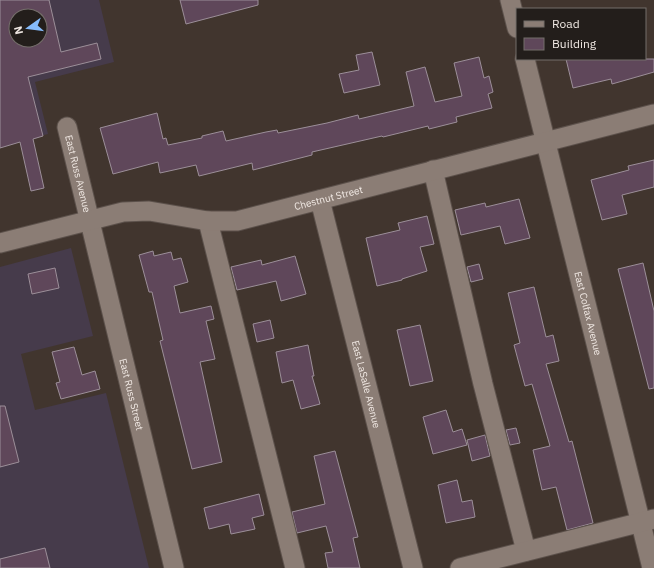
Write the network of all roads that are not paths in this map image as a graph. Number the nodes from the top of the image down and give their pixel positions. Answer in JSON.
{"nodes":[{"id":1,"x":510,"y":0,"type":"edge"},
{"id":2,"x":516,"y":24,"type":"edge"},
{"id":3,"x":525,"y":60,"type":"edge"},
{"id":4,"x":654,"y":114,"type":"edge"},
{"id":5,"x":67,"y":127,"type":"dead end"},
{"id":6,"x":545,"y":141,"type":"junction"},
{"id":7,"x":433,"y":170,"type":"junction"},
{"id":8,"x":320,"y":200,"type":"junction"},
{"id":9,"x":90,"y":220,"type":"junction"},
{"id":10,"x":208,"y":221,"type":"junction"},
{"id":11,"x":0,"y":243,"type":"edge"},
{"id":12,"x":647,"y":521,"type":"edge"},
{"id":13,"x":526,"y":551,"type":"junction"},
{"id":14,"x":174,"y":568,"type":"edge"},
{"id":15,"x":296,"y":568,"type":"edge"},
{"id":16,"x":413,"y":568,"type":"edge"},
{"id":17,"x":460,"y":568,"type":"edge"},
{"id":18,"x":652,"y":568,"type":"edge"}],
"edges":[{"from":1,"to":2,"type":"street"},
{"from":3,"to":6,"type":"street","name":"East Colfax Avenue"},
{"from":4,"to":6,"type":"street","name":"Chestnut Street"},
{"from":5,"to":9,"type":"street","name":"East Russ Avenue"},
{"from":6,"to":7,"type":"street","name":"Chestnut Street"},
{"from":6,"to":12,"type":"street","name":"East Colfax Avenue"},
{"from":7,"to":8,"type":"street","name":"Chestnut Street"},
{"from":7,"to":13,"type":"street"},
{"from":8,"to":10,"type":"street","name":"Chestnut Street"},
{"from":8,"to":16,"type":"street","name":"East LaSalle Avenue"},
{"from":9,"to":10,"type":"street","name":"Chestnut Street"},
{"from":9,"to":11,"type":"street","name":"Chestnut Street"},
{"from":9,"to":14,"type":"street","name":"East Russ Street"},
{"from":10,"to":15,"type":"street"},
{"from":12,"to":13,"type":"street"},
{"from":12,"to":18,"type":"street","name":"East Colfax Avenue"},
{"from":13,"to":17,"type":"street"}]}
